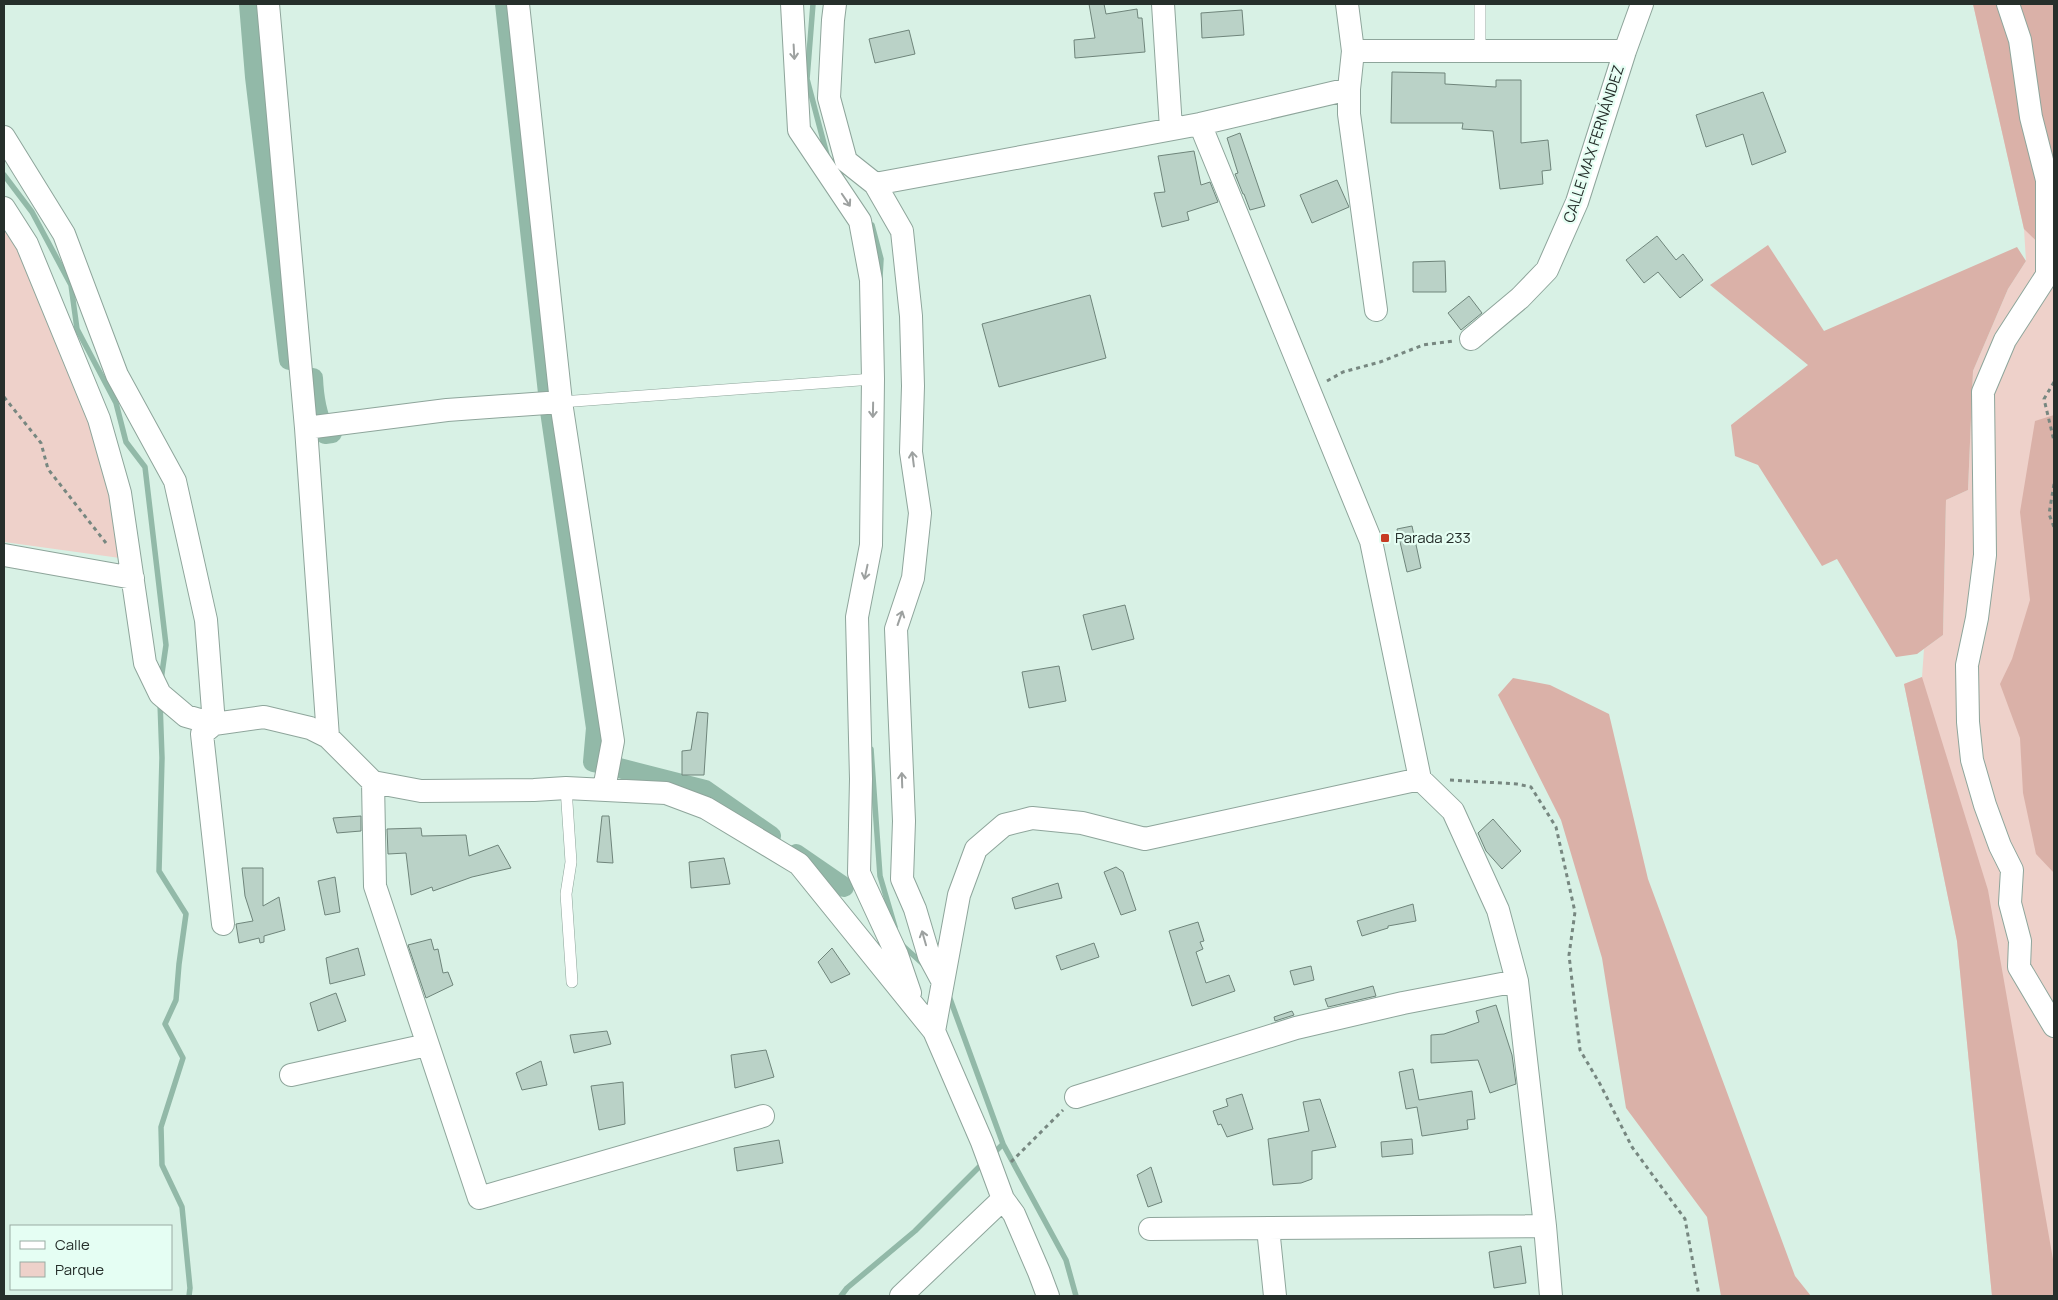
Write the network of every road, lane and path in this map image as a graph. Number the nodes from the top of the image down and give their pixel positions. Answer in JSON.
{"nodes":[{"id":1,"x":268,"y":4,"type":"edge"},
{"id":2,"x":518,"y":4,"type":"edge"},
{"id":3,"x":792,"y":4,"type":"edge"},
{"id":4,"x":835,"y":4,"type":"edge"},
{"id":5,"x":1163,"y":4,"type":"edge"},
{"id":6,"x":1346,"y":4,"type":"edge"},
{"id":7,"x":1480,"y":4,"type":"edge"},
{"id":8,"x":1642,"y":4,"type":"edge"},
{"id":9,"x":2008,"y":4,"type":"edge"},
{"id":10,"x":1353,"y":51,"type":"junction"},
{"id":11,"x":1480,"y":51,"type":"junction"},
{"id":12,"x":1625,"y":51,"type":"junction"},
{"id":13,"x":1349,"y":89,"type":"junction"},
{"id":14,"x":1200,"y":124,"type":"junction"},
{"id":15,"x":1171,"y":128,"type":"junction"},
{"id":16,"x":4,"y":137,"type":"edge"},
{"id":17,"x":874,"y":184,"type":"junction"},
{"id":18,"x":4,"y":208,"type":"edge"},
{"id":19,"x":1376,"y":310,"type":"dead end"},
{"id":20,"x":1471,"y":339,"type":"joint"},
{"id":21,"x":873,"y":379,"type":"junction"},
{"id":22,"x":2054,"y":382,"type":"edge"},
{"id":23,"x":1310,"y":390,"type":"junction"},
{"id":24,"x":4,"y":398,"type":"edge"},
{"id":25,"x":561,"y":402,"type":"junction"},
{"id":26,"x":306,"y":428,"type":"junction"},
{"id":27,"x":2054,"y":441,"type":"edge"},
{"id":28,"x":2054,"y":484,"type":"edge"},
{"id":29,"x":2054,"y":527,"type":"edge"},
{"id":30,"x":109,"y":547,"type":"dead end"},
{"id":31,"x":4,"y":555,"type":"edge"},
{"id":32,"x":133,"y":578,"type":"junction"},
{"id":33,"x":214,"y":724,"type":"junction"},
{"id":34,"x":328,"y":737,"type":"junction"},
{"id":35,"x":1420,"y":779,"type":"junction"},
{"id":36,"x":373,"y":782,"type":"junction"},
{"id":37,"x":566,"y":788,"type":"junction"},
{"id":38,"x":604,"y":789,"type":"junction"},
{"id":39,"x":223,"y":924,"type":"dead end"},
{"id":40,"x":1518,"y":980,"type":"junction"},
{"id":41,"x":572,"y":982,"type":"dead end"},
{"id":42,"x":943,"y":982,"type":"junction"},
{"id":43,"x":916,"y":1008,"type":"junction"},
{"id":44,"x":2054,"y":1026,"type":"edge"},
{"id":45,"x":934,"y":1030,"type":"junction"},
{"id":46,"x":427,"y":1045,"type":"junction"},
{"id":47,"x":291,"y":1074,"type":"dead end"},
{"id":48,"x":1076,"y":1097,"type":"joint"},
{"id":49,"x":763,"y":1116,"type":"dead end"},
{"id":50,"x":993,"y":1170,"type":"junction"},
{"id":51,"x":1003,"y":1200,"type":"junction"},
{"id":52,"x":1545,"y":1226,"type":"junction"},
{"id":53,"x":1268,"y":1228,"type":"junction"},
{"id":54,"x":1150,"y":1229,"type":"dead end"},
{"id":55,"x":901,"y":1296,"type":"edge"},
{"id":56,"x":1048,"y":1296,"type":"edge"},
{"id":57,"x":1275,"y":1296,"type":"edge"},
{"id":58,"x":1551,"y":1296,"type":"edge"},
{"id":59,"x":1699,"y":1296,"type":"edge"}],
"edges":[{"from":1,"to":26,"type":"street"},
{"from":2,"to":25,"type":"street"},
{"from":3,"to":21,"type":"street","one_way":true},
{"from":4,"to":17,"type":"street"},
{"from":5,"to":15,"type":"street"},
{"from":6,"to":10,"type":"street"},
{"from":7,"to":11,"type":"lane"},
{"from":8,"to":12,"type":"street","name":"CALLE MAX FERNÁNDEZ"},
{"from":9,"to":44,"type":"street"},
{"from":10,"to":11,"type":"street"},
{"from":10,"to":13,"type":"street"},
{"from":11,"to":12,"type":"street"},
{"from":12,"to":20,"type":"street","name":"CALLE MAX FERNÁNDEZ"},
{"from":13,"to":14,"type":"street"},
{"from":13,"to":19,"type":"street"},
{"from":14,"to":15,"type":"street"},
{"from":14,"to":23,"type":"street"},
{"from":15,"to":17,"type":"street"},
{"from":16,"to":33,"type":"street"},
{"from":42,"to":17,"type":"street","one_way":true},
{"from":18,"to":32,"type":"street"},
{"from":20,"to":23,"type":"path"},
{"from":21,"to":25,"type":"lane"},
{"from":21,"to":43,"type":"street","one_way":true},
{"from":22,"to":27,"type":"path"},
{"from":23,"to":35,"type":"street"},
{"from":24,"to":30,"type":"path"},
{"from":25,"to":26,"type":"street"},
{"from":25,"to":38,"type":"street"},
{"from":26,"to":34,"type":"street"},
{"from":28,"to":29,"type":"path"},
{"from":31,"to":32,"type":"street"},
{"from":32,"to":33,"type":"street"},
{"from":33,"to":34,"type":"street"},
{"from":33,"to":39,"type":"street"},
{"from":34,"to":36,"type":"street"},
{"from":35,"to":40,"type":"street"},
{"from":35,"to":42,"type":"street"},
{"from":35,"to":59,"type":"path"},
{"from":36,"to":37,"type":"street"},
{"from":36,"to":46,"type":"street"},
{"from":37,"to":38,"type":"street"},
{"from":37,"to":41,"type":"lane"},
{"from":38,"to":43,"type":"street"},
{"from":40,"to":48,"type":"street"},
{"from":40,"to":52,"type":"street"},
{"from":42,"to":45,"type":"street"},
{"from":43,"to":45,"type":"street"},
{"from":45,"to":50,"type":"street"},
{"from":46,"to":47,"type":"street"},
{"from":46,"to":49,"type":"street"},
{"from":48,"to":50,"type":"path"},
{"from":50,"to":51,"type":"street"},
{"from":51,"to":55,"type":"street"},
{"from":51,"to":56,"type":"street"},
{"from":52,"to":53,"type":"street"},
{"from":52,"to":58,"type":"street"},
{"from":53,"to":54,"type":"street"},
{"from":53,"to":57,"type":"street"}]}
